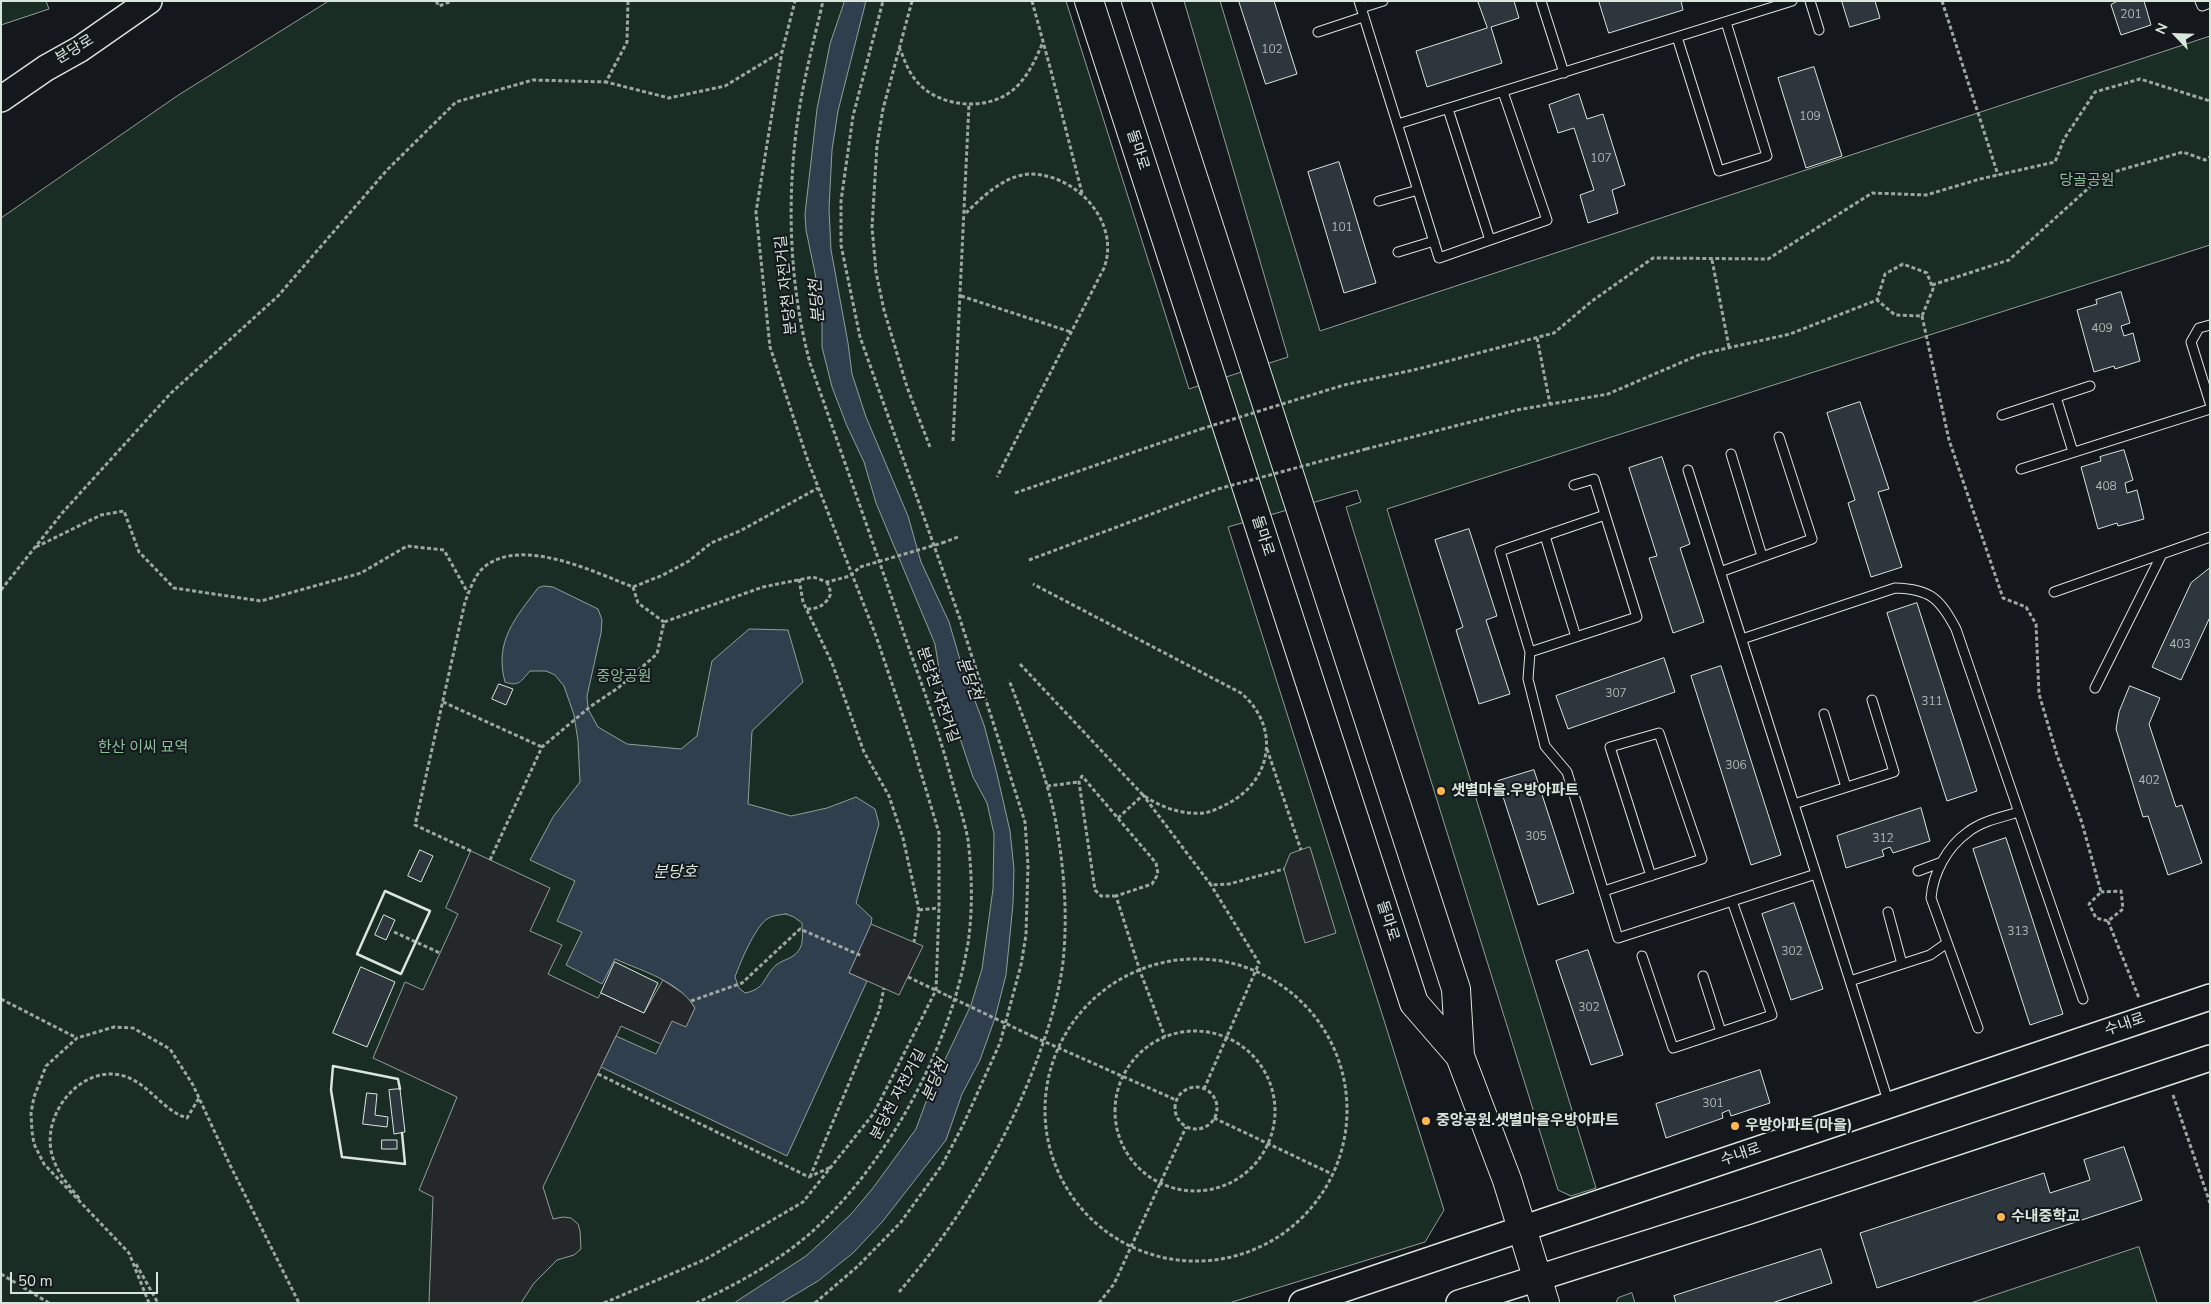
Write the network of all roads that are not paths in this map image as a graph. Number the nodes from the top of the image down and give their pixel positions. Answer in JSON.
{"nodes":[{"id":1,"x":149,"y":1,"type":"edge"},
{"id":2,"x":1089,"y":1,"type":"edge"},
{"id":3,"x":1136,"y":1,"type":"edge"},
{"id":4,"x":1383,"y":1,"type":"edge"},
{"id":5,"x":1541,"y":1,"type":"edge"},
{"id":6,"x":1758,"y":1,"type":"edge"},
{"id":7,"x":1792,"y":1,"type":"edge"},
{"id":8,"x":1810,"y":1,"type":"edge"},
{"id":9,"x":2200,"y":1,"type":"edge"},
{"id":10,"x":2210,"y":3,"type":"edge"},
{"id":11,"x":1361,"y":9,"type":"edge"},
{"id":12,"x":1761,"y":11,"type":"junction"},
{"id":13,"x":1726,"y":22,"type":"junction"},
{"id":14,"x":1819,"y":30,"type":"dead end"},
{"id":15,"x":1318,"y":32,"type":"dead end"},
{"id":16,"x":1677,"y":37,"type":"junction"},
{"id":17,"x":1564,"y":73,"type":"junction"},
{"id":18,"x":1503,"y":92,"type":"junction"},
{"id":19,"x":1,"y":99,"type":"edge"},
{"id":20,"x":1448,"y":109,"type":"junction"},
{"id":21,"x":1398,"y":124,"type":"junction"},
{"id":22,"x":1418,"y":190,"type":"junction"},
{"id":23,"x":1378,"y":201,"type":"dead end"},
{"id":24,"x":1490,"y":240,"type":"junction"},
{"id":25,"x":1434,"y":241,"type":"junction"},
{"id":26,"x":1398,"y":252,"type":"dead end"},
{"id":27,"x":2210,"y":325,"type":"edge"},
{"id":28,"x":2090,"y":386,"type":"dead end"},
{"id":29,"x":2056,"y":397,"type":"junction"},
{"id":30,"x":2210,"y":403,"type":"edge"},
{"id":31,"x":2210,"y":409,"type":"edge"},
{"id":32,"x":2002,"y":415,"type":"dead end"},
{"id":33,"x":1779,"y":437,"type":"dead end"},
{"id":34,"x":2073,"y":452,"type":"junction"},
{"id":35,"x":1731,"y":454,"type":"dead end"},
{"id":36,"x":2020,"y":469,"type":"dead end"},
{"id":37,"x":1688,"y":470,"type":"dead end"},
{"id":38,"x":1574,"y":485,"type":"dead end"},
{"id":39,"x":1605,"y":515,"type":"junction"},
{"id":40,"x":1545,"y":536,"type":"junction"},
{"id":41,"x":2210,"y":537,"type":"edge"},
{"id":42,"x":2162,"y":554,"type":"junction"},
{"id":43,"x":1762,"y":556,"type":"junction"},
{"id":44,"x":1720,"y":572,"type":"junction"},
{"id":45,"x":2054,"y":592,"type":"dead end"},
{"id":46,"x":1576,"y":637,"type":"junction"},
{"id":47,"x":1742,"y":640,"type":"junction"},
{"id":48,"x":1530,"y":652,"type":"junction"},
{"id":49,"x":2095,"y":688,"type":"dead end"},
{"id":50,"x":1872,"y":700,"type":"dead end"},
{"id":51,"x":1824,"y":714,"type":"dead end"},
{"id":52,"x":1846,"y":787,"type":"junction"},
{"id":53,"x":1794,"y":804,"type":"junction"},
{"id":54,"x":2019,"y":812,"type":"junction"},
{"id":55,"x":1942,"y":862,"type":"junction"},
{"id":56,"x":1918,"y":871,"type":"dead end"},
{"id":57,"x":1816,"y":874,"type":"junction"},
{"id":58,"x":1651,"y":876,"type":"junction"},
{"id":59,"x":1604,"y":891,"type":"junction"},
{"id":60,"x":1732,"y":901,"type":"junction"},
{"id":61,"x":1888,"y":912,"type":"dead end"},
{"id":62,"x":1948,"y":943,"type":"junction"},
{"id":63,"x":1642,"y":956,"type":"dead end"},
{"id":64,"x":1902,"y":964,"type":"junction"},
{"id":65,"x":1702,"y":976,"type":"dead end"},
{"id":66,"x":1850,"y":981,"type":"junction"},
{"id":67,"x":2210,"y":997,"type":"edge"},
{"id":68,"x":2083,"y":999,"type":"dead end"},
{"id":69,"x":1978,"y":1028,"type":"dead end"},
{"id":70,"x":1720,"y":1032,"type":"junction"},
{"id":71,"x":1460,"y":1056,"type":"junction"},
{"id":72,"x":2209,"y":1061,"type":"edge"},
{"id":73,"x":1889,"y":1105,"type":"junction"},
{"id":74,"x":1523,"y":1229,"type":"junction"},
{"id":75,"x":1542,"y":1290,"type":"edge"},
{"id":76,"x":1302,"y":1303,"type":"edge"},
{"id":77,"x":1459,"y":1303,"type":"edge"}],
"edges":[{"from":1,"to":19,"type":"main road","name":"분당로"},
{"from":2,"to":71,"type":"main road","name":"돌마로"},
{"from":3,"to":71,"type":"main road","name":"돌마로"},
{"from":4,"to":11,"type":"lane"},
{"from":5,"to":17,"type":"lane"},
{"from":6,"to":12,"type":"lane"},
{"from":7,"to":12,"type":"lane"},
{"from":8,"to":14,"type":"lane"},
{"from":9,"to":10,"type":"lane"},
{"from":11,"to":15,"type":"lane"},
{"from":11,"to":21,"type":"lane"},
{"from":12,"to":13,"type":"lane"},
{"from":13,"to":16,"type":"lane"},
{"from":13,"to":16,"type":"lane"},
{"from":16,"to":17,"type":"lane"},
{"from":17,"to":18,"type":"lane"},
{"from":18,"to":20,"type":"lane"},
{"from":18,"to":24,"type":"lane"},
{"from":20,"to":21,"type":"lane"},
{"from":20,"to":24,"type":"lane"},
{"from":21,"to":22,"type":"lane"},
{"from":22,"to":23,"type":"lane"},
{"from":22,"to":25,"type":"lane"},
{"from":24,"to":25,"type":"lane"},
{"from":25,"to":26,"type":"lane"},
{"from":27,"to":30,"type":"lane"},
{"from":28,"to":29,"type":"lane"},
{"from":29,"to":32,"type":"lane"},
{"from":29,"to":34,"type":"lane"},
{"from":31,"to":34,"type":"lane"},
{"from":33,"to":43,"type":"lane"},
{"from":34,"to":36,"type":"lane"},
{"from":35,"to":43,"type":"lane"},
{"from":37,"to":44,"type":"lane"},
{"from":38,"to":39,"type":"lane"},
{"from":39,"to":40,"type":"lane"},
{"from":39,"to":46,"type":"lane"},
{"from":40,"to":46,"type":"lane"},
{"from":40,"to":48,"type":"lane"},
{"from":41,"to":42,"type":"lane"},
{"from":42,"to":45,"type":"lane"},
{"from":42,"to":49,"type":"lane"},
{"from":43,"to":44,"type":"lane"},
{"from":44,"to":47,"type":"lane"},
{"from":46,"to":48,"type":"lane"},
{"from":47,"to":53,"type":"lane"},
{"from":47,"to":54,"type":"lane"},
{"from":48,"to":59,"type":"lane"},
{"from":50,"to":52,"type":"lane"},
{"from":51,"to":52,"type":"lane"},
{"from":52,"to":53,"type":"lane"},
{"from":53,"to":57,"type":"lane"},
{"from":54,"to":55,"type":"lane"},
{"from":54,"to":68,"type":"lane"},
{"from":55,"to":56,"type":"lane"},
{"from":55,"to":62,"type":"lane"},
{"from":57,"to":60,"type":"lane"},
{"from":57,"to":66,"type":"lane"},
{"from":58,"to":58,"type":"lane"},
{"from":58,"to":59,"type":"lane"},
{"from":59,"to":60,"type":"lane"},
{"from":60,"to":70,"type":"lane"},
{"from":61,"to":64,"type":"lane"},
{"from":62,"to":64,"type":"lane"},
{"from":62,"to":69,"type":"lane"},
{"from":63,"to":70,"type":"lane"},
{"from":64,"to":66,"type":"lane"},
{"from":65,"to":70,"type":"lane"},
{"from":66,"to":73,"type":"lane"},
{"from":67,"to":73,"type":"main road","name":"수내로"},
{"from":71,"to":74,"type":"main road","name":"돌마로"},
{"from":72,"to":75,"type":"main road"},
{"from":73,"to":74,"type":"main road","name":"수내로"},
{"from":74,"to":75,"type":"main road","name":"돌마로"},
{"from":74,"to":76,"type":"main road","name":"수내로"},
{"from":75,"to":77,"type":"main road"}]}
